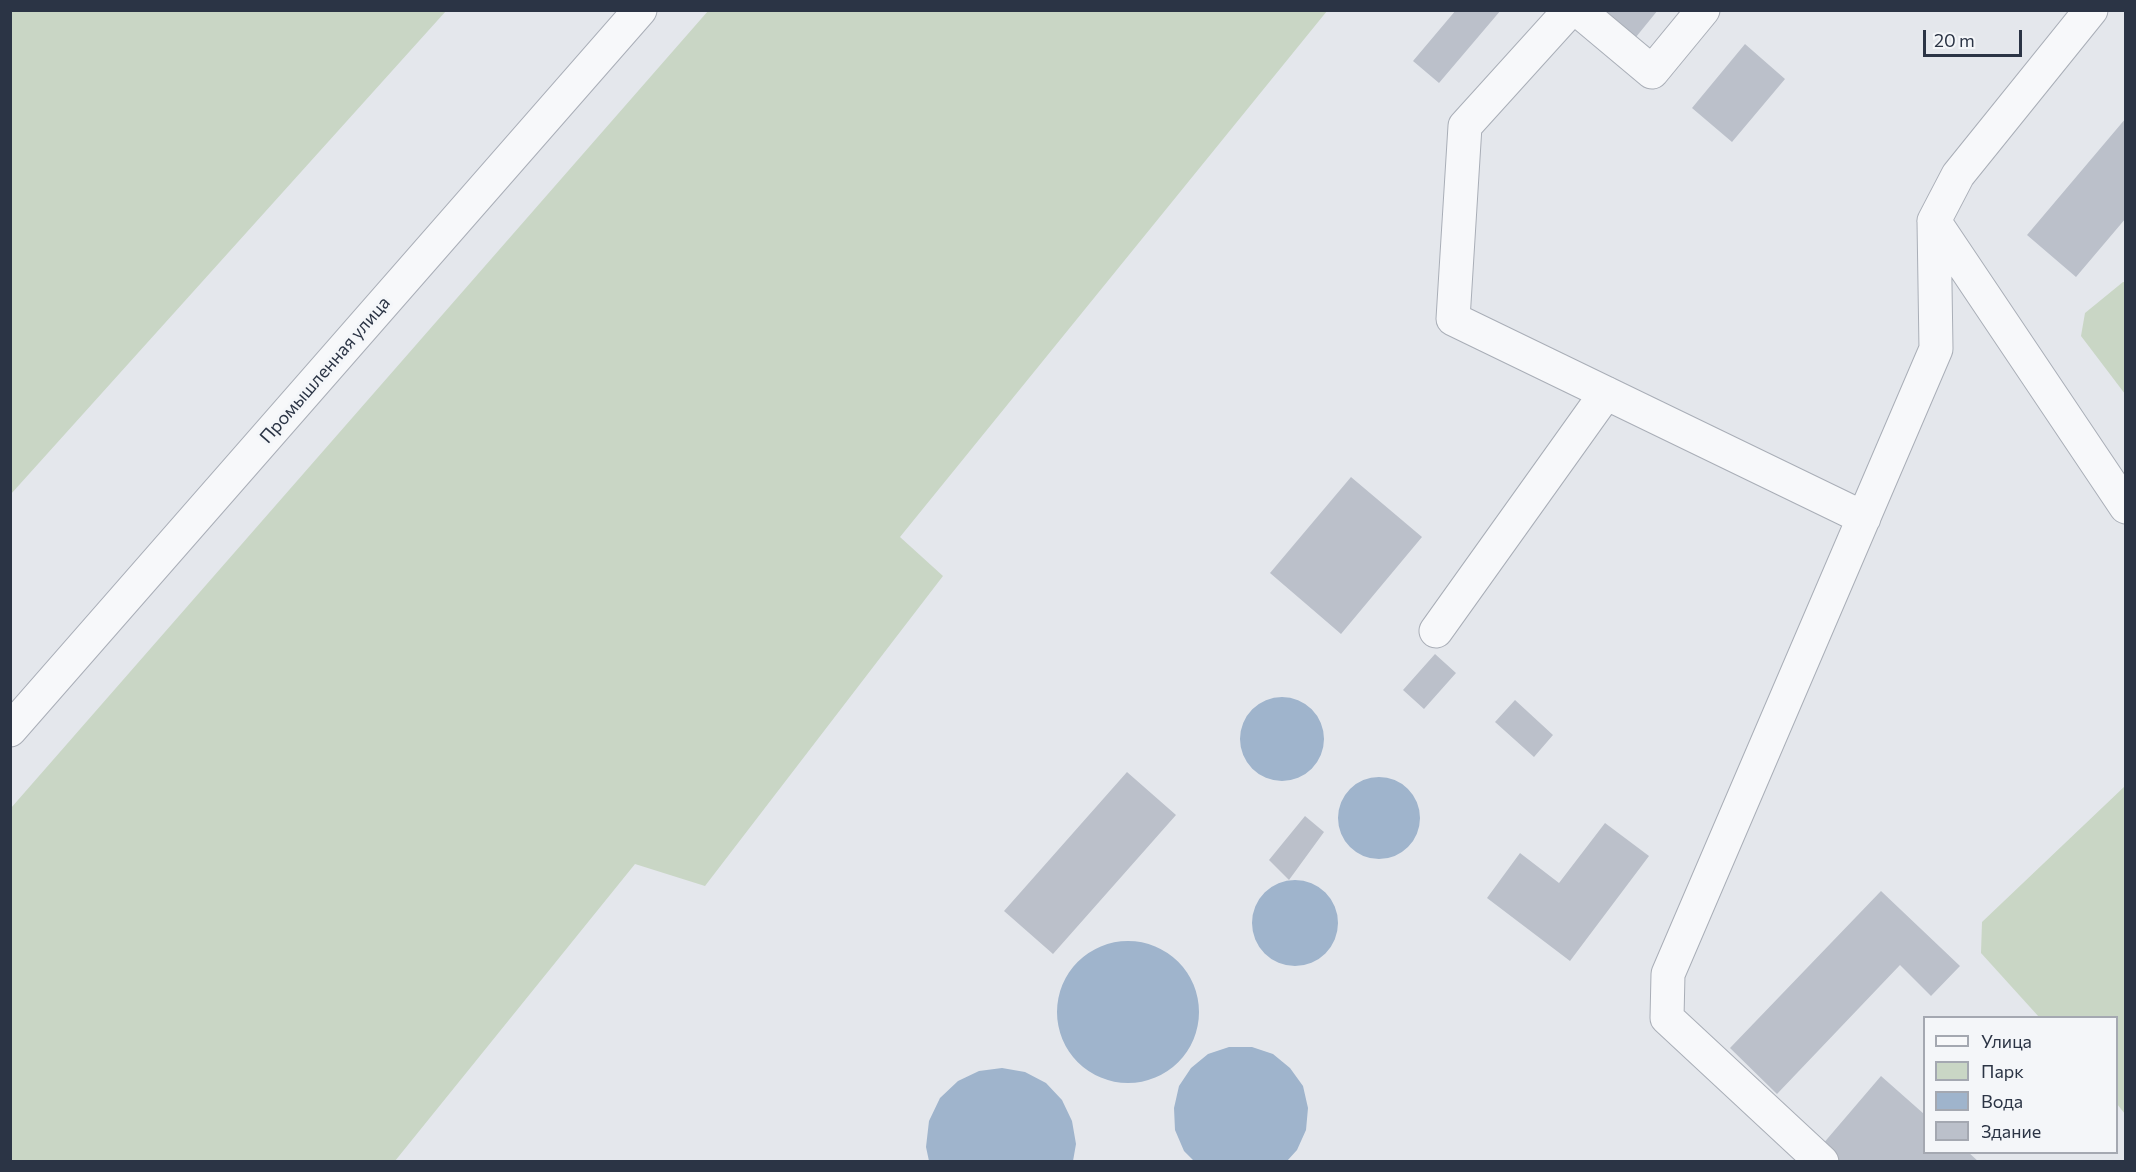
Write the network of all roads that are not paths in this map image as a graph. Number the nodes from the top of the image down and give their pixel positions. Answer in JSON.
{"nodes":[{"id":1,"x":640,"y":10,"type":"edge"},
{"id":2,"x":1570,"y":10,"type":"edge"},
{"id":3,"x":1578,"y":10,"type":"edge"},
{"id":4,"x":1703,"y":10,"type":"edge"},
{"id":5,"x":2091,"y":10,"type":"edge"},
{"id":6,"x":1934,"y":221,"type":"junction"},
{"id":7,"x":1606,"y":393,"type":"junction"},
{"id":8,"x":2126,"y":507,"type":"edge"},
{"id":9,"x":1864,"y":518,"type":"junction"},
{"id":10,"x":1436,"y":631,"type":"dead end"},
{"id":11,"x":10,"y":730,"type":"edge"},
{"id":12,"x":1822,"y":1161,"type":"edge"}],
"edges":[{"from":1,"to":11,"type":"street","name":"Промышленная улица"},
{"from":2,"to":7,"type":"street"},
{"from":3,"to":4,"type":"street"},
{"from":5,"to":6,"type":"street"},
{"from":6,"to":8,"type":"street"},
{"from":6,"to":9,"type":"street"},
{"from":7,"to":9,"type":"street"},
{"from":7,"to":10,"type":"street"},
{"from":9,"to":12,"type":"street"}]}
